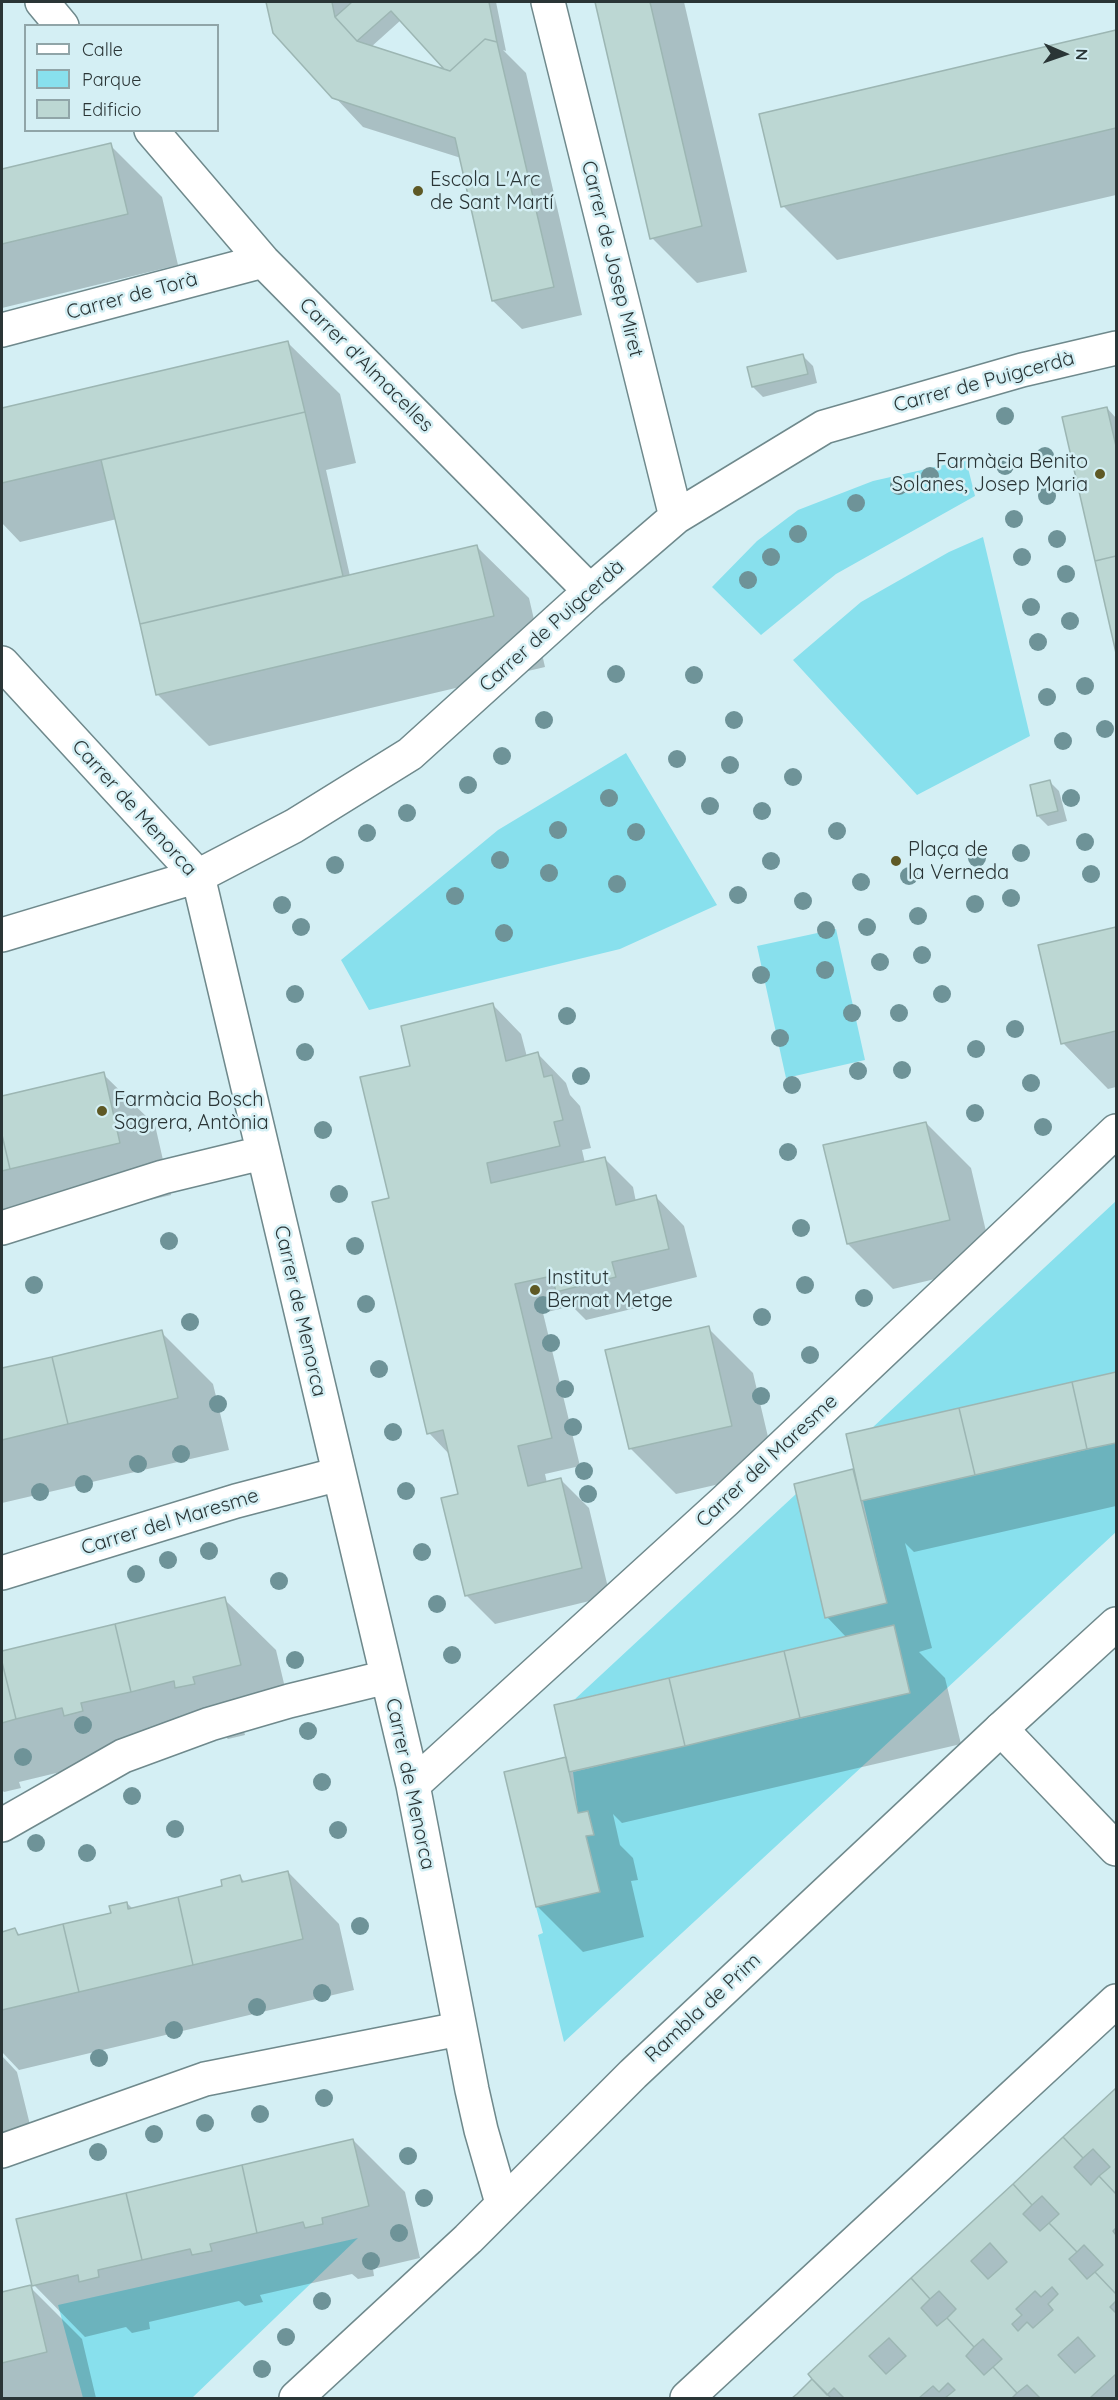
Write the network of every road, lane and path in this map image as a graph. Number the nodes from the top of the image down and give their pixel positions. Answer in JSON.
{"nodes":[{"id":1,"x":42,"y":2,"type":"edge"},
{"id":2,"x":548,"y":2,"type":"edge"},
{"id":3,"x":60,"y":24,"type":"edge"},
{"id":4,"x":154,"y":132,"type":"edge"},
{"id":5,"x":263,"y":261,"type":"junction"},
{"id":6,"x":2,"y":330,"type":"edge"},
{"id":7,"x":1116,"y":348,"type":"edge"},
{"id":8,"x":676,"y":517,"type":"junction"},
{"id":9,"x":590,"y":591,"type":"junction"},
{"id":10,"x":2,"y":663,"type":"edge"},
{"id":11,"x":198,"y":876,"type":"junction"},
{"id":12,"x":2,"y":935,"type":"edge"},
{"id":13,"x":1116,"y":1131,"type":"edge"},
{"id":14,"x":262,"y":1153,"type":"junction"},
{"id":15,"x":2,"y":1228,"type":"edge"},
{"id":16,"x":339,"y":1474,"type":"junction"},
{"id":17,"x":2,"y":1573,"type":"edge"},
{"id":18,"x":1116,"y":1624,"type":"edge"},
{"id":19,"x":387,"y":1677,"type":"junction"},
{"id":20,"x":1000,"y":1729,"type":"junction"},
{"id":21,"x":413,"y":1785,"type":"junction"},
{"id":22,"x":2,"y":1825,"type":"edge"},
{"id":23,"x":1116,"y":1849,"type":"edge"},
{"id":24,"x":1116,"y":2001,"type":"edge"},
{"id":25,"x":459,"y":2030,"type":"junction"},
{"id":26,"x":2,"y":2151,"type":"edge"},
{"id":27,"x":502,"y":2204,"type":"junction"},
{"id":28,"x":296,"y":2398,"type":"edge"},
{"id":29,"x":687,"y":2398,"type":"edge"}],
"edges":[{"from":1,"to":3,"type":"street"},
{"from":2,"to":8,"type":"street","name":"Carrer de Josep Miret"},
{"from":4,"to":5,"type":"street","name":"Carrer d'Almacelles"},
{"from":5,"to":6,"type":"street","name":"Carrer de Torà"},
{"from":5,"to":9,"type":"street","name":"Carrer d'Almacelles"},
{"from":7,"to":8,"type":"street","name":"Carrer de Puigcerdà"},
{"from":8,"to":9,"type":"street","name":"Carrer de Puigcerdà"},
{"from":9,"to":11,"type":"street","name":"Carrer de Puigcerdà"},
{"from":10,"to":11,"type":"street","name":"Carrer de Menorca"},
{"from":11,"to":12,"type":"street","name":"Carrer de Puigcerdà"},
{"from":11,"to":14,"type":"street","name":"Carrer de Menorca"},
{"from":13,"to":21,"type":"street","name":"Carrer del Maresme"},
{"from":14,"to":15,"type":"street"},
{"from":14,"to":16,"type":"street","name":"Carrer de Menorca"},
{"from":16,"to":17,"type":"street","name":"Carrer del Maresme"},
{"from":16,"to":19,"type":"street","name":"Carrer de Menorca"},
{"from":18,"to":20,"type":"street","name":"Rambla de Prim"},
{"from":19,"to":21,"type":"street","name":"Carrer de Menorca"},
{"from":19,"to":22,"type":"street"},
{"from":20,"to":23,"type":"street"},
{"from":20,"to":27,"type":"street","name":"Rambla de Prim"},
{"from":21,"to":25,"type":"street","name":"Carrer de Menorca"},
{"from":24,"to":29,"type":"street"},
{"from":25,"to":26,"type":"street"},
{"from":25,"to":27,"type":"street","name":"Carrer de Menorca"},
{"from":27,"to":28,"type":"street","name":"Rambla de Prim"}]}
